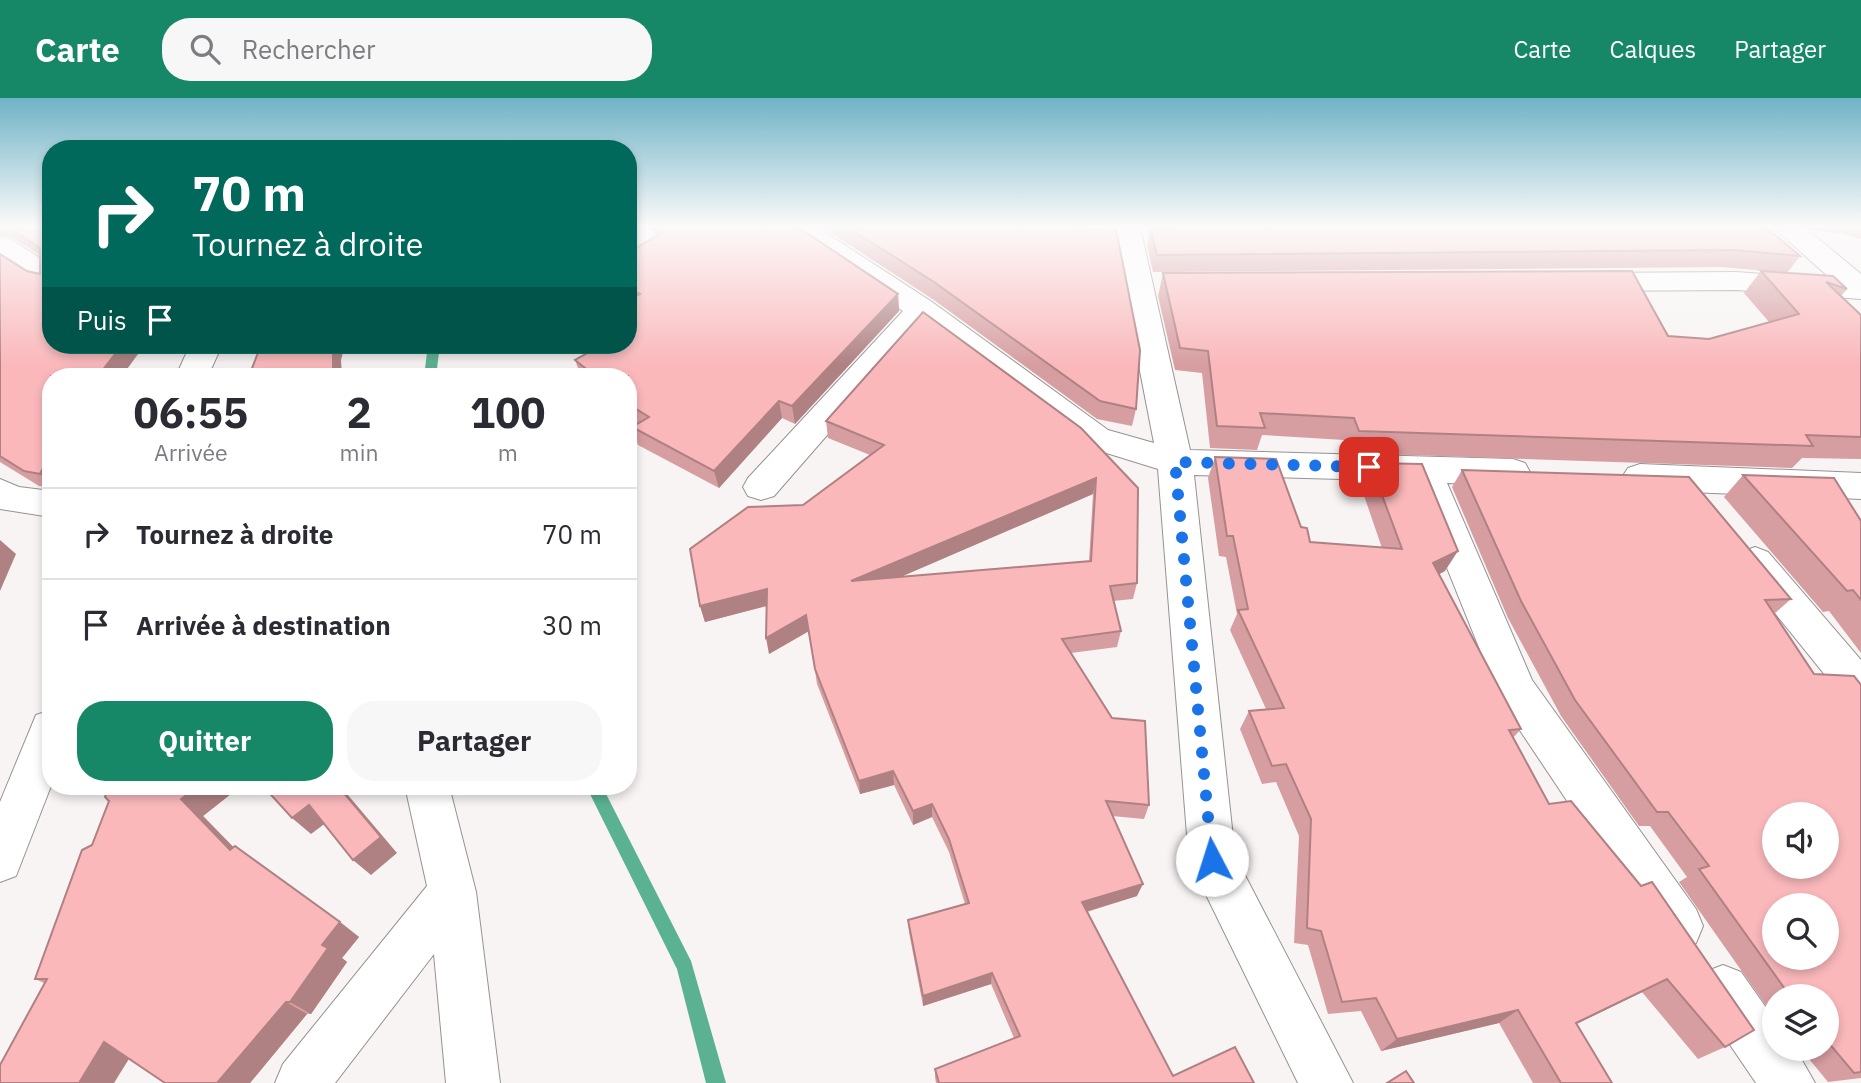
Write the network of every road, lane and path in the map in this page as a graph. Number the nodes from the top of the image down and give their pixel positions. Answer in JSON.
{"nodes":[{"id":1,"x":866,"y":273,"type":"edge"},
{"id":2,"x":1147,"y":273,"type":"edge"},
{"id":3,"x":1842,"y":273,"type":"edge"},
{"id":4,"x":1555,"y":282,"type":"edge"},
{"id":5,"x":1861,"y":289,"type":"edge"},
{"id":6,"x":920,"y":309,"type":"junction"},
{"id":7,"x":1175,"y":462,"type":"junction"},
{"id":8,"x":1424,"y":469,"type":"junction"},
{"id":9,"x":1548,"y":474,"type":"edge"},
{"id":10,"x":1603,"y":476,"type":"edge"},
{"id":11,"x":1685,"y":479,"type":"junction"},
{"id":12,"x":761,"y":486,"type":"dead end"},
{"id":13,"x":1861,"y":486,"type":"edge"},
{"id":14,"x":0,"y":492,"type":"edge"},
{"id":15,"x":42,"y":503,"type":"edge"},
{"id":16,"x":1861,"y":690,"type":"edge"},
{"id":17,"x":42,"y":751,"type":"edge"},
{"id":18,"x":430,"y":795,"type":"edge"},
{"id":19,"x":0,"y":860,"type":"edge"},
{"id":20,"x":453,"y":892,"type":"junction"},
{"id":21,"x":302,"y":1083,"type":"edge"},
{"id":22,"x":472,"y":1083,"type":"edge"},
{"id":23,"x":1326,"y":1083,"type":"edge"},
{"id":24,"x":1788,"y":1083,"type":"edge"}],
"edges":[{"from":1,"to":6,"type":"street"},
{"from":2,"to":7,"type":"street"},
{"from":3,"to":5,"type":"street"},
{"from":4,"to":5,"type":"street"},
{"from":6,"to":7,"type":"street"},
{"from":6,"to":12,"type":"street"},
{"from":7,"to":8,"type":"street"},
{"from":7,"to":23,"type":"street"},
{"from":8,"to":9,"type":"street"},
{"from":8,"to":24,"type":"street"},
{"from":10,"to":11,"type":"street"},
{"from":11,"to":13,"type":"street"},
{"from":11,"to":16,"type":"street"},
{"from":14,"to":15,"type":"street"},
{"from":17,"to":19,"type":"street"},
{"from":18,"to":20,"type":"street"},
{"from":20,"to":21,"type":"street"},
{"from":20,"to":22,"type":"street"}]}
